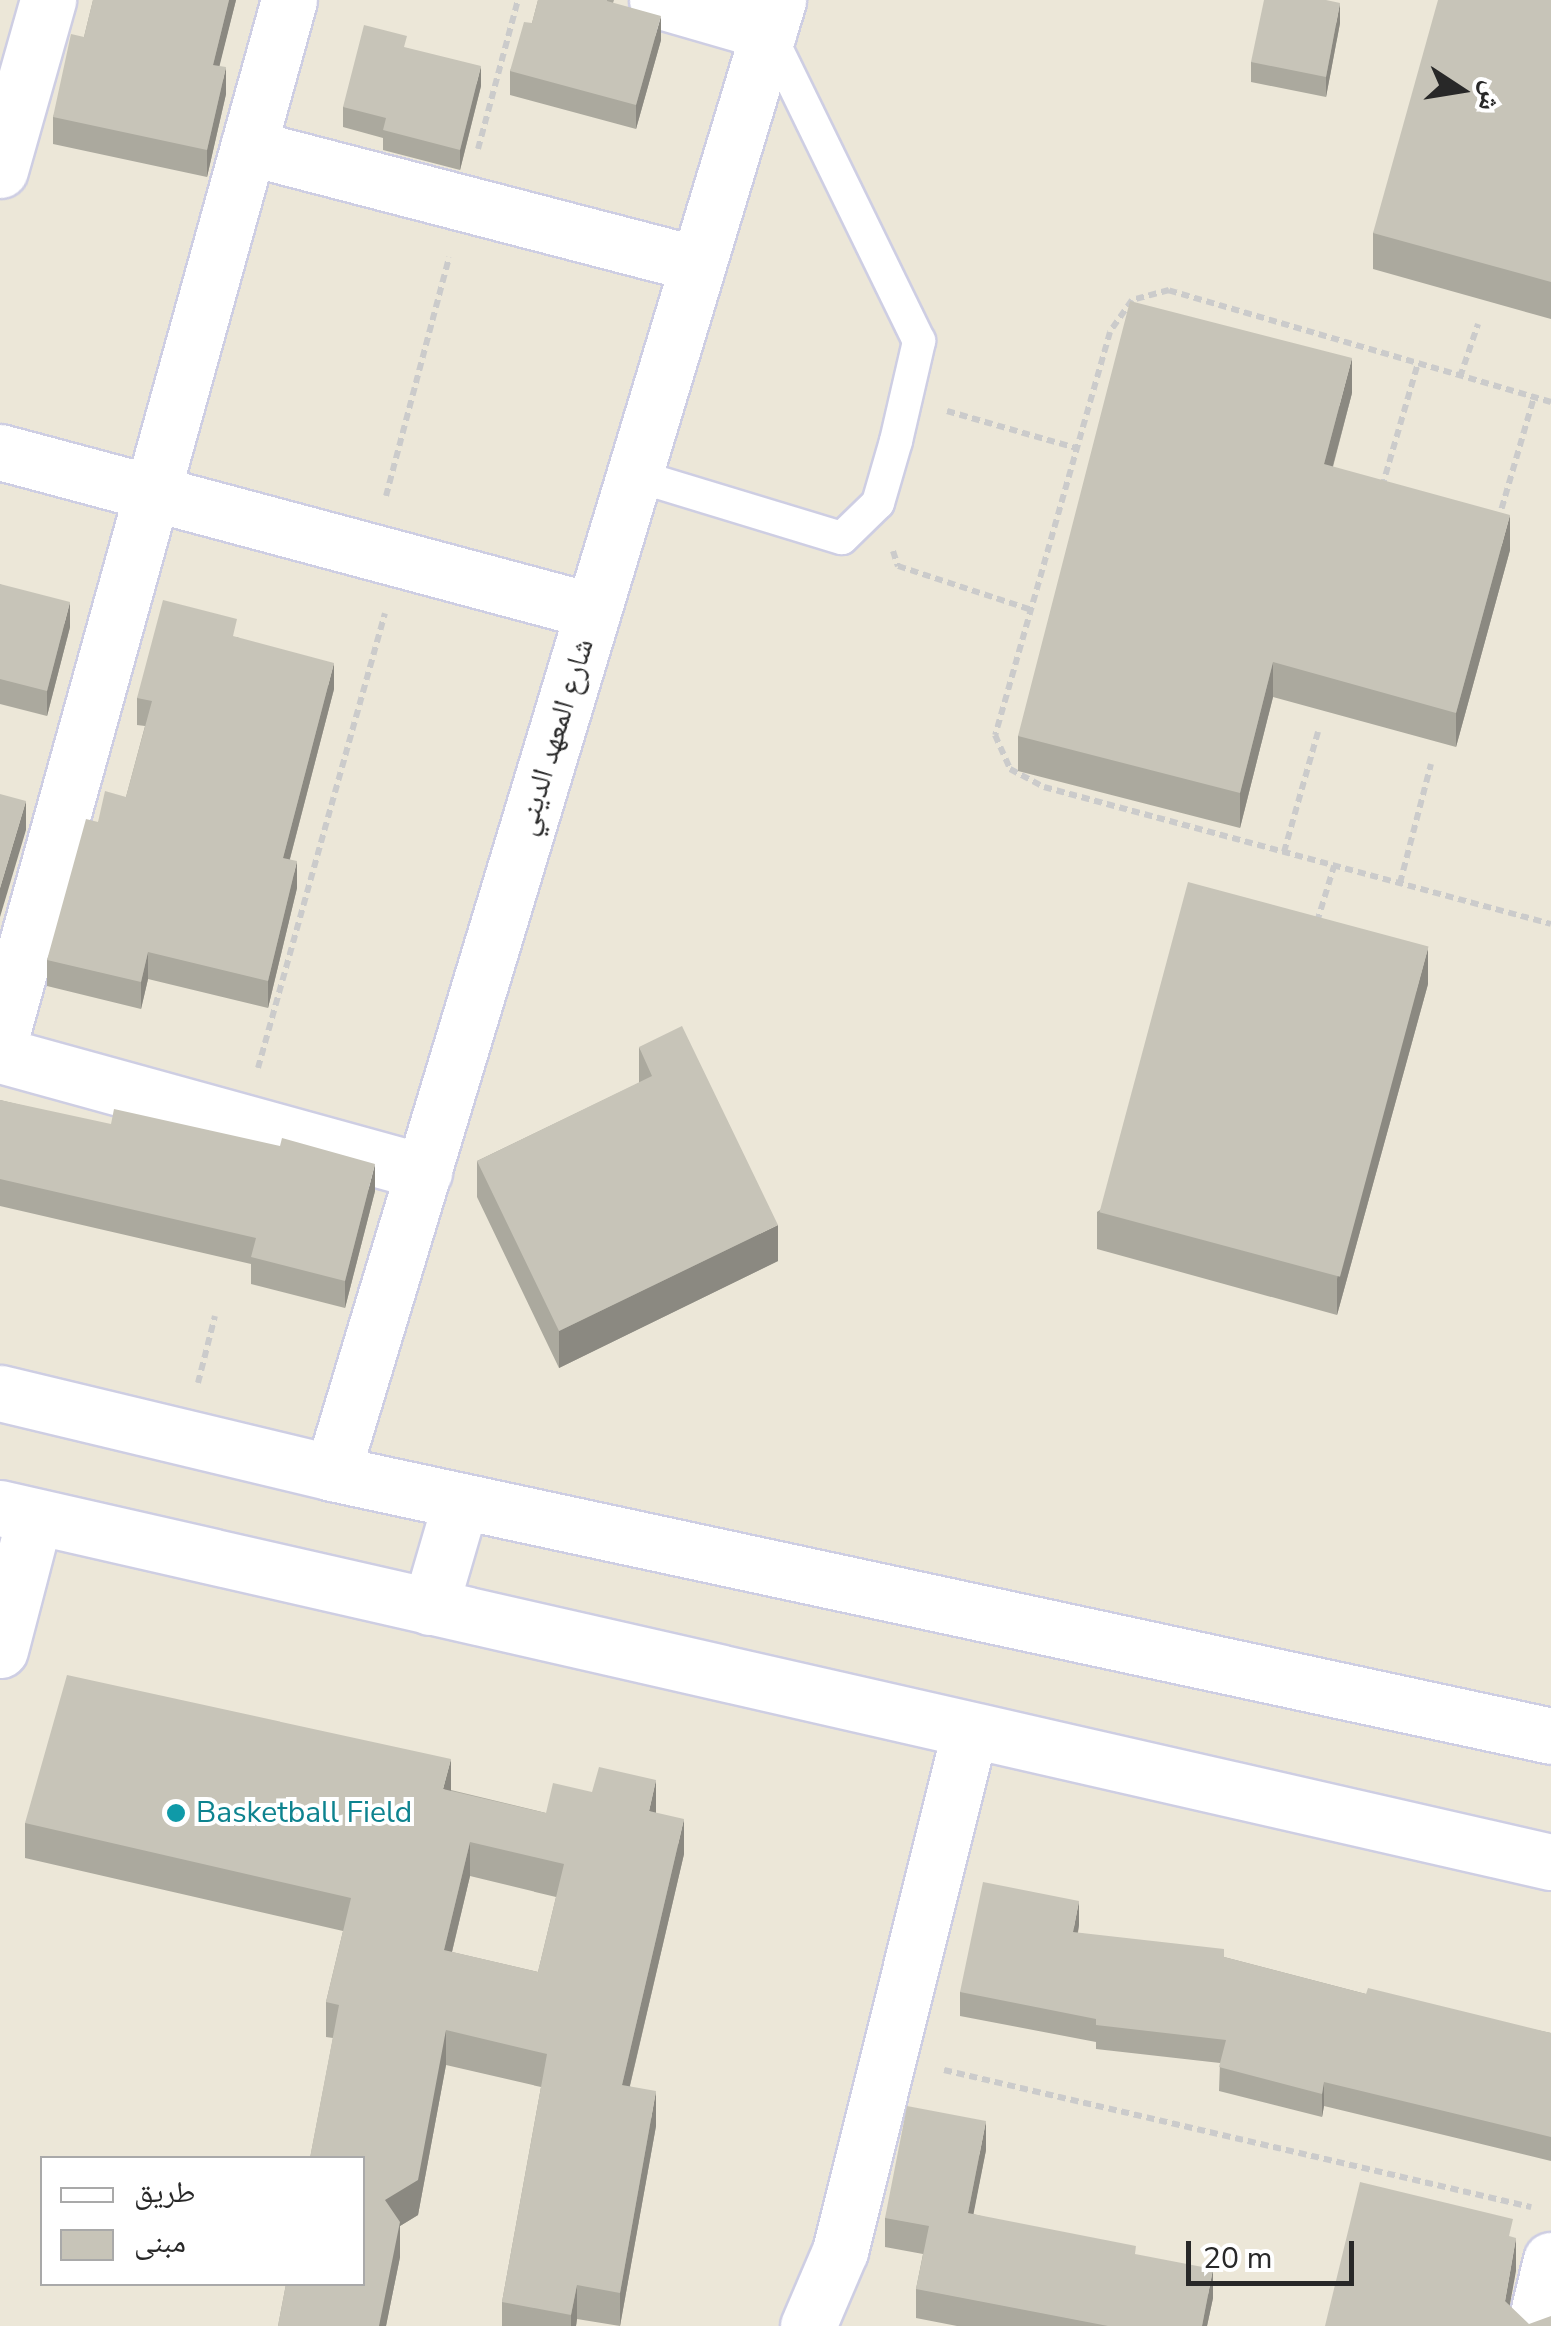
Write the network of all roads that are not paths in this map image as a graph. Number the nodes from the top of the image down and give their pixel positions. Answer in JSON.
{"nodes":[{"id":1,"x":48,"y":0,"type":"edge"},
{"id":2,"x":289,"y":0,"type":"edge"},
{"id":3,"x":656,"y":0,"type":"edge"},
{"id":4,"x":773,"y":16,"type":"edge"},
{"id":5,"x":248,"y":147,"type":"junction"},
{"id":6,"x":0,"y":170,"type":"edge"},
{"id":7,"x":698,"y":264,"type":"junction"},
{"id":8,"x":0,"y":452,"type":"edge"},
{"id":9,"x":634,"y":476,"type":"junction"},
{"id":10,"x":152,"y":493,"type":"junction"},
{"id":11,"x":593,"y":612,"type":"junction"},
{"id":12,"x":0,"y":1040,"type":"edge"},
{"id":13,"x":0,"y":1055,"type":"edge"},
{"id":14,"x":424,"y":1172,"type":"junction"},
{"id":15,"x":0,"y":1393,"type":"edge"},
{"id":16,"x":332,"y":1473,"type":"junction"},
{"id":17,"x":461,"y":1500,"type":"junction"},
{"id":18,"x":18,"y":1512,"type":"edge"},
{"id":19,"x":430,"y":1606,"type":"junction"},
{"id":20,"x":0,"y":1650,"type":"edge"},
{"id":21,"x":970,"y":1730,"type":"junction"},
{"id":22,"x":1551,"y":1736,"type":"edge"},
{"id":23,"x":1551,"y":1862,"type":"edge"},
{"id":24,"x":1551,"y":2260,"type":"edge"},
{"id":25,"x":808,"y":2326,"type":"edge"},
{"id":26,"x":1535,"y":2326,"type":"edge"}],
"edges":[{"from":1,"to":6,"type":"street"},
{"from":2,"to":5,"type":"street"},
{"from":3,"to":4,"type":"street"},
{"from":4,"to":7,"type":"street","name":"شارع المعهد الديني"},
{"from":4,"to":9,"type":"lane"},
{"from":5,"to":7,"type":"street"},
{"from":5,"to":10,"type":"street"},
{"from":7,"to":9,"type":"street","name":"شارع المعهد الديني"},
{"from":8,"to":10,"type":"street"},
{"from":9,"to":11,"type":"street","name":"شارع المعهد الديني"},
{"from":10,"to":11,"type":"street"},
{"from":10,"to":12,"type":"street"},
{"from":11,"to":14,"type":"street","name":"شارع المعهد الديني"},
{"from":13,"to":14,"type":"street"},
{"from":14,"to":16,"type":"street","name":"شارع المعهد الديني"},
{"from":15,"to":16,"type":"street"},
{"from":16,"to":17,"type":"street"},
{"from":17,"to":19,"type":"street"},
{"from":17,"to":22,"type":"street"},
{"from":18,"to":19,"type":"street"},
{"from":18,"to":20,"type":"street"},
{"from":19,"to":21,"type":"street"},
{"from":21,"to":23,"type":"street"},
{"from":21,"to":25,"type":"street"},
{"from":24,"to":26,"type":"street"}]}
